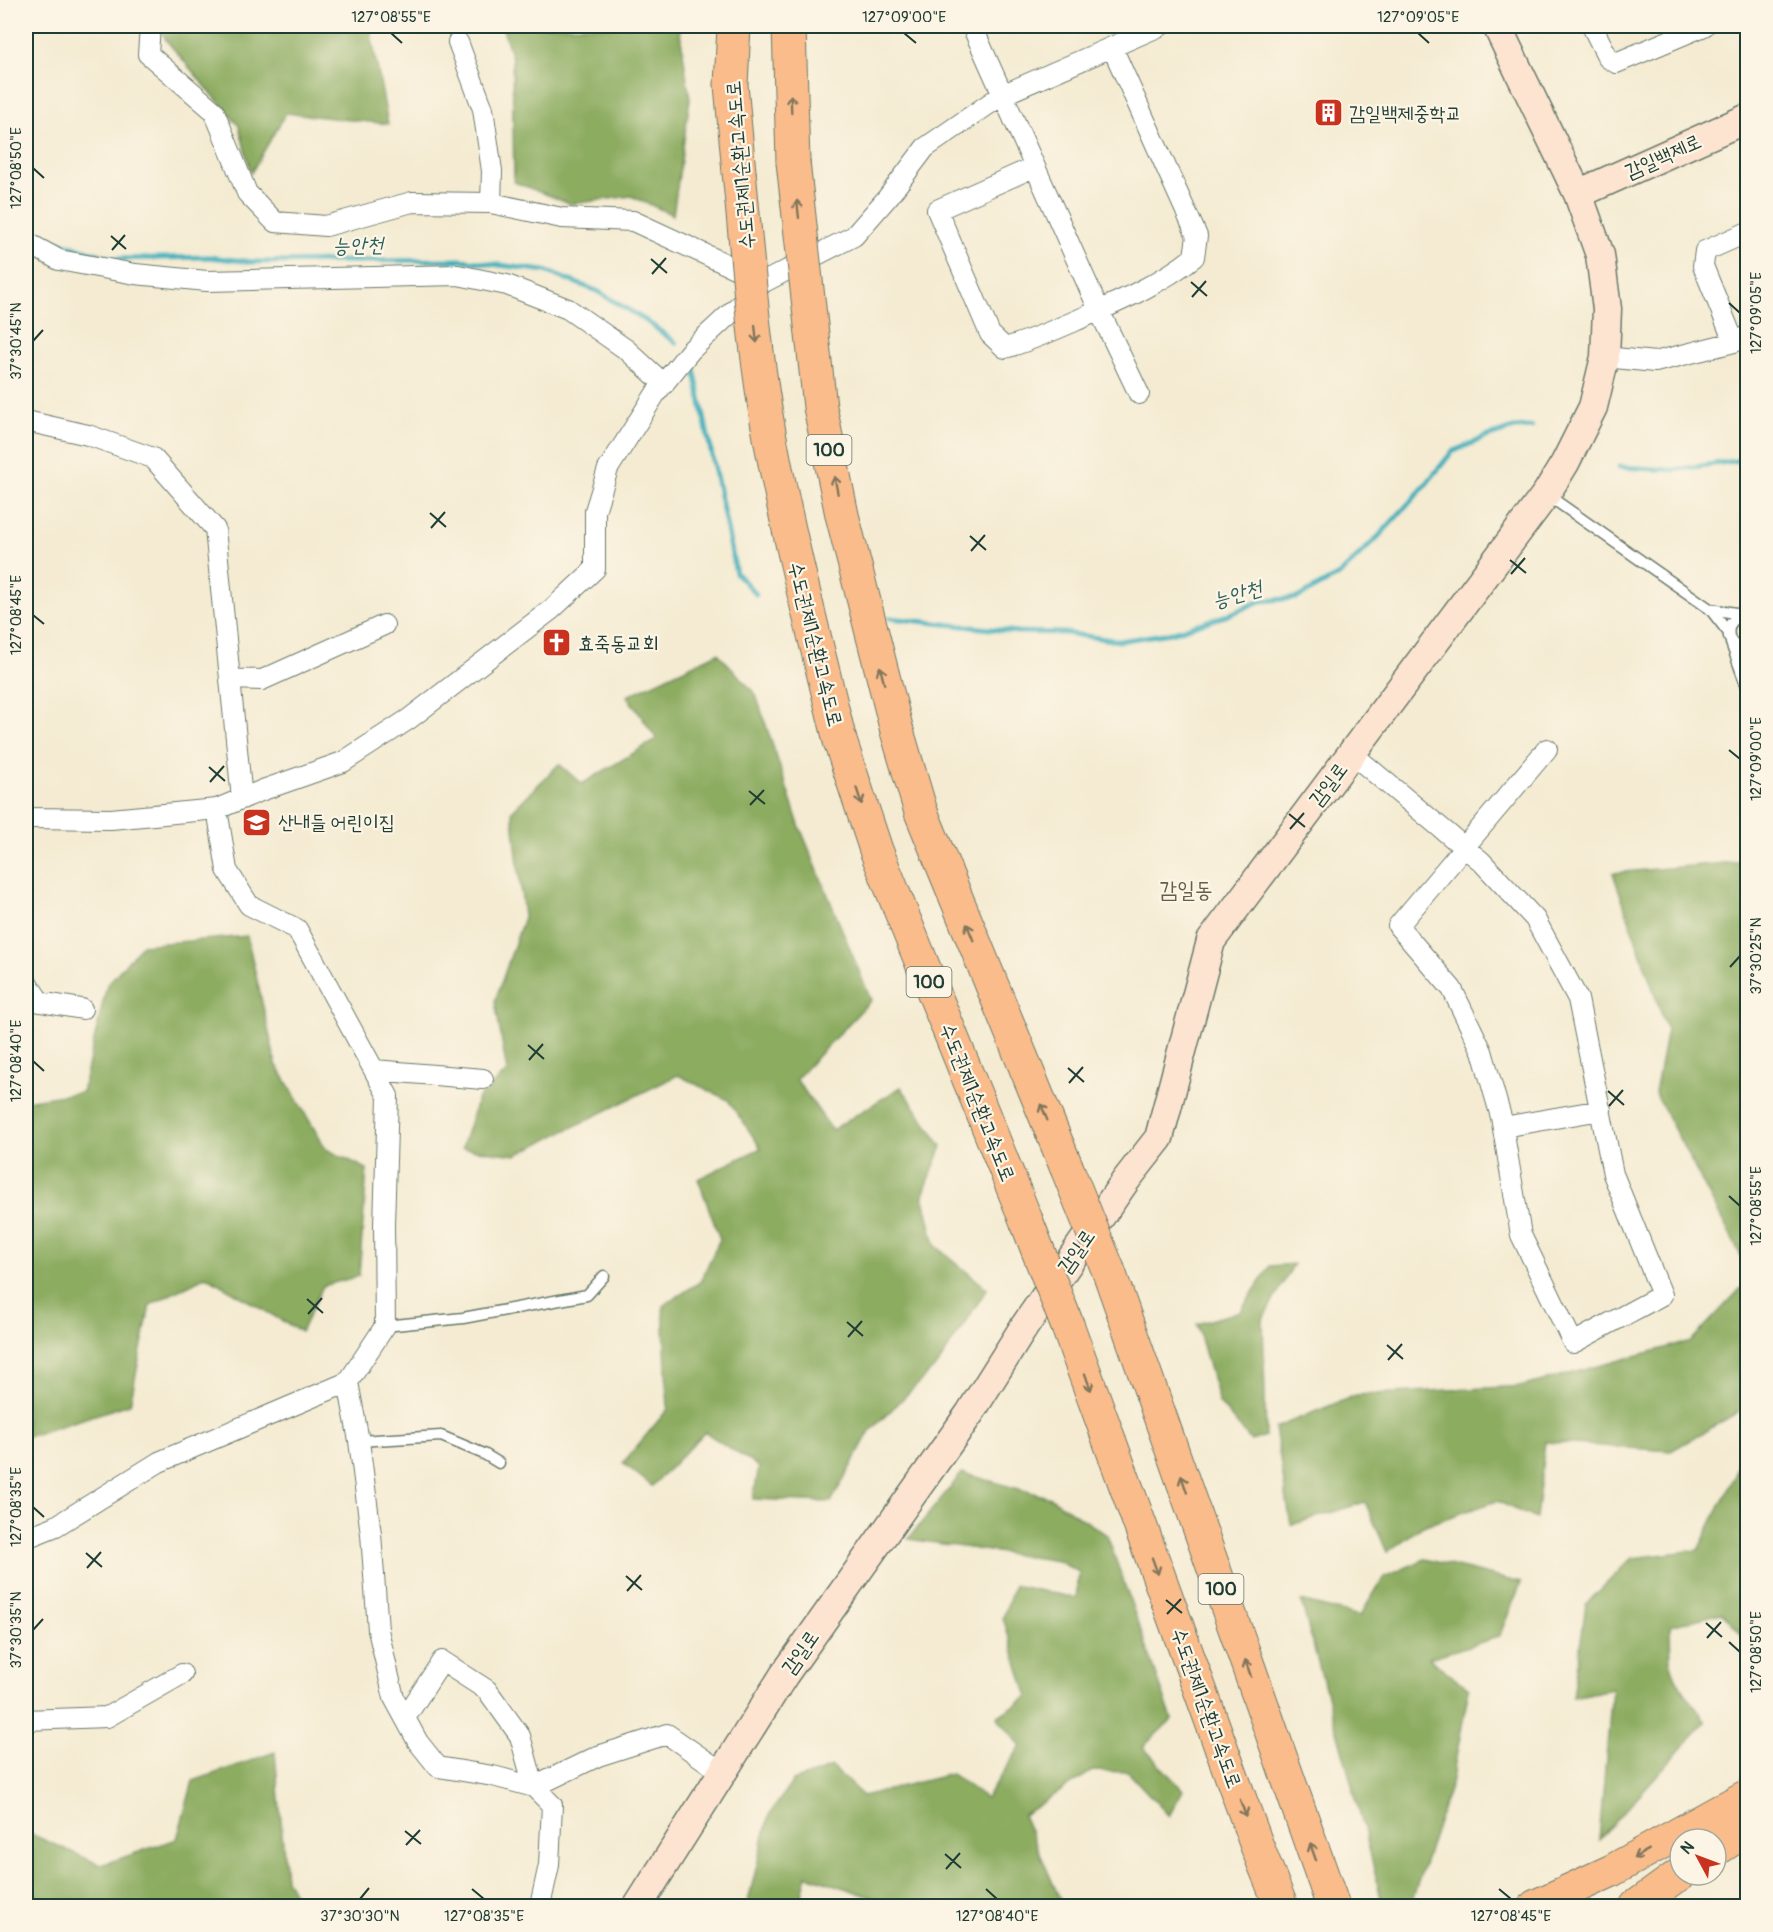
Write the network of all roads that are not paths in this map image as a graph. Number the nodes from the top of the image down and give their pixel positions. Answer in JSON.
{"nodes":[{"id":1,"x":150,"y":26,"type":"edge"},
{"id":2,"x":724,"y":26,"type":"edge"},
{"id":3,"x":734,"y":26,"type":"edge"},
{"id":4,"x":789,"y":26,"type":"edge"},
{"id":5,"x":1160,"y":26,"type":"edge"},
{"id":6,"x":1497,"y":26,"type":"edge"},
{"id":7,"x":1592,"y":26,"type":"edge"},
{"id":8,"x":1704,"y":26,"type":"edge"},
{"id":9,"x":978,"y":28,"type":"edge"},
{"id":10,"x":458,"y":42,"type":"dead end"},
{"id":11,"x":1112,"y":46,"type":"junction"},
{"id":12,"x":731,"y":85,"type":"junction"},
{"id":13,"x":1002,"y":95,"type":"junction"},
{"id":14,"x":1748,"y":118,"type":"edge"},
{"id":15,"x":1034,"y":167,"type":"junction"},
{"id":16,"x":1578,"y":194,"type":"junction"},
{"id":17,"x":491,"y":203,"type":"junction"},
{"id":18,"x":1748,"y":232,"type":"edge"},
{"id":19,"x":26,"y":242,"type":"edge"},
{"id":20,"x":764,"y":282,"type":"junction"},
{"id":21,"x":1099,"y":310,"type":"junction"},
{"id":22,"x":1741,"y":339,"type":"edge"},
{"id":23,"x":1605,"y":357,"type":"junction"},
{"id":24,"x":664,"y":384,"type":"junction"},
{"id":25,"x":1139,"y":393,"type":"dead end"},
{"id":26,"x":26,"y":421,"type":"edge"},
{"id":27,"x":1546,"y":494,"type":"junction"},
{"id":28,"x":1710,"y":609,"type":"junction"},
{"id":29,"x":1745,"y":614,"type":"edge"},
{"id":30,"x":384,"y":625,"type":"dead end"},
{"id":31,"x":1730,"y":638,"type":"junction"},
{"id":32,"x":1748,"y":651,"type":"edge"},
{"id":33,"x":1748,"y":657,"type":"edge"},
{"id":34,"x":1741,"y":670,"type":"junction"},
{"id":35,"x":230,"y":679,"type":"junction"},
{"id":36,"x":1748,"y":690,"type":"edge"},
{"id":37,"x":1547,"y":749,"type":"dead end"},
{"id":38,"x":1351,"y":753,"type":"junction"},
{"id":39,"x":242,"y":799,"type":"junction"},
{"id":40,"x":217,"y":809,"type":"junction"},
{"id":41,"x":26,"y":818,"type":"edge"},
{"id":42,"x":1465,"y":848,"type":"junction"},
{"id":43,"x":26,"y":981,"type":"edge"},
{"id":44,"x":81,"y":1009,"type":"dead end"},
{"id":45,"x":374,"y":1070,"type":"junction"},
{"id":46,"x":483,"y":1080,"type":"dead end"},
{"id":47,"x":1601,"y":1110,"type":"junction"},
{"id":48,"x":1503,"y":1127,"type":"junction"},
{"id":49,"x":604,"y":1276,"type":"dead end"},
{"id":50,"x":385,"y":1326,"type":"junction"},
{"id":51,"x":348,"y":1382,"type":"junction"},
{"id":52,"x":359,"y":1441,"type":"junction"},
{"id":53,"x":499,"y":1463,"type":"dead end"},
{"id":54,"x":26,"y":1538,"type":"edge"},
{"id":55,"x":182,"y":1674,"type":"dead end"},
{"id":56,"x":405,"y":1718,"type":"junction"},
{"id":57,"x":26,"y":1720,"type":"edge"},
{"id":58,"x":722,"y":1772,"type":"junction"},
{"id":59,"x":534,"y":1787,"type":"junction"},
{"id":60,"x":1748,"y":1795,"type":"edge"},
{"id":61,"x":1748,"y":1829,"type":"edge"},
{"id":62,"x":1728,"y":1842,"type":"edge"},
{"id":63,"x":1668,"y":1883,"type":"edge"},
{"id":64,"x":540,"y":1906,"type":"edge"},
{"id":65,"x":638,"y":1906,"type":"edge"},
{"id":66,"x":1281,"y":1906,"type":"edge"},
{"id":67,"x":1334,"y":1906,"type":"edge"},
{"id":68,"x":1535,"y":1906,"type":"edge"},
{"id":69,"x":1636,"y":1906,"type":"edge"}],
"edges":[{"from":1,"to":17,"type":"street"},
{"from":2,"to":12,"type":"highway"},
{"from":3,"to":12,"type":"highway","name":"수도권제1순환고속도로","number":"100"},
{"from":67,"to":4,"type":"highway","number":"100","one_way":true,"bridge":true},
{"from":5,"to":11,"type":"street"},
{"from":6,"to":16,"type":"street","name":"감일로"},
{"from":7,"to":8,"type":"street"},
{"from":9,"to":13,"type":"street"},
{"from":10,"to":17,"type":"street"},
{"from":11,"to":13,"type":"street"},
{"from":11,"to":21,"type":"street"},
{"from":12,"to":66,"type":"highway","name":"수도권제1순환고속도로","number":"100","one_way":true,"bridge":true},
{"from":13,"to":15,"type":"street"},
{"from":13,"to":20,"type":"street"},
{"from":14,"to":16,"type":"street","name":"감일백제로"},
{"from":15,"to":21,"type":"street"},
{"from":15,"to":21,"type":"street"},
{"from":16,"to":23,"type":"street","name":"감일로"},
{"from":17,"to":20,"type":"street"},
{"from":18,"to":22,"type":"street"},
{"from":19,"to":24,"type":"street"},
{"from":20,"to":24,"type":"street"},
{"from":21,"to":25,"type":"street"},
{"from":22,"to":23,"type":"street"},
{"from":23,"to":27,"type":"street","name":"감일로"},
{"from":24,"to":39,"type":"street"},
{"from":26,"to":35,"type":"street"},
{"from":27,"to":28,"type":"lane"},
{"from":27,"to":38,"type":"street","name":"감일로"},
{"from":28,"to":29,"type":"lane"},
{"from":28,"to":31,"type":"lane"},
{"from":29,"to":31,"type":"lane"},
{"from":30,"to":35,"type":"street"},
{"from":31,"to":32,"type":"lane"},
{"from":31,"to":34,"type":"lane"},
{"from":33,"to":34,"type":"lane"},
{"from":34,"to":36,"type":"lane"},
{"from":35,"to":39,"type":"street"},
{"from":37,"to":42,"type":"street"},
{"from":38,"to":42,"type":"street"},
{"from":38,"to":58,"type":"street","name":"감일로"},
{"from":39,"to":40,"type":"street"},
{"from":40,"to":41,"type":"street"},
{"from":40,"to":45,"type":"street"},
{"from":42,"to":47,"type":"street"},
{"from":42,"to":48,"type":"street"},
{"from":43,"to":44,"type":"street"},
{"from":45,"to":46,"type":"street"},
{"from":45,"to":50,"type":"street"},
{"from":47,"to":48,"type":"street"},
{"from":47,"to":48,"type":"street"},
{"from":49,"to":50,"type":"lane"},
{"from":50,"to":51,"type":"street"},
{"from":51,"to":52,"type":"street"},
{"from":51,"to":54,"type":"street"},
{"from":52,"to":53,"type":"lane"},
{"from":52,"to":56,"type":"street"},
{"from":55,"to":57,"type":"street"},
{"from":56,"to":59,"type":"street"},
{"from":56,"to":59,"type":"street"},
{"from":58,"to":59,"type":"street"},
{"from":58,"to":65,"type":"street","name":"감일로"},
{"from":59,"to":64,"type":"street"},
{"from":60,"to":68,"type":"main road","one_way":true},
{"from":61,"to":62,"type":"main road"},
{"from":63,"to":69,"type":"main road"}]}
